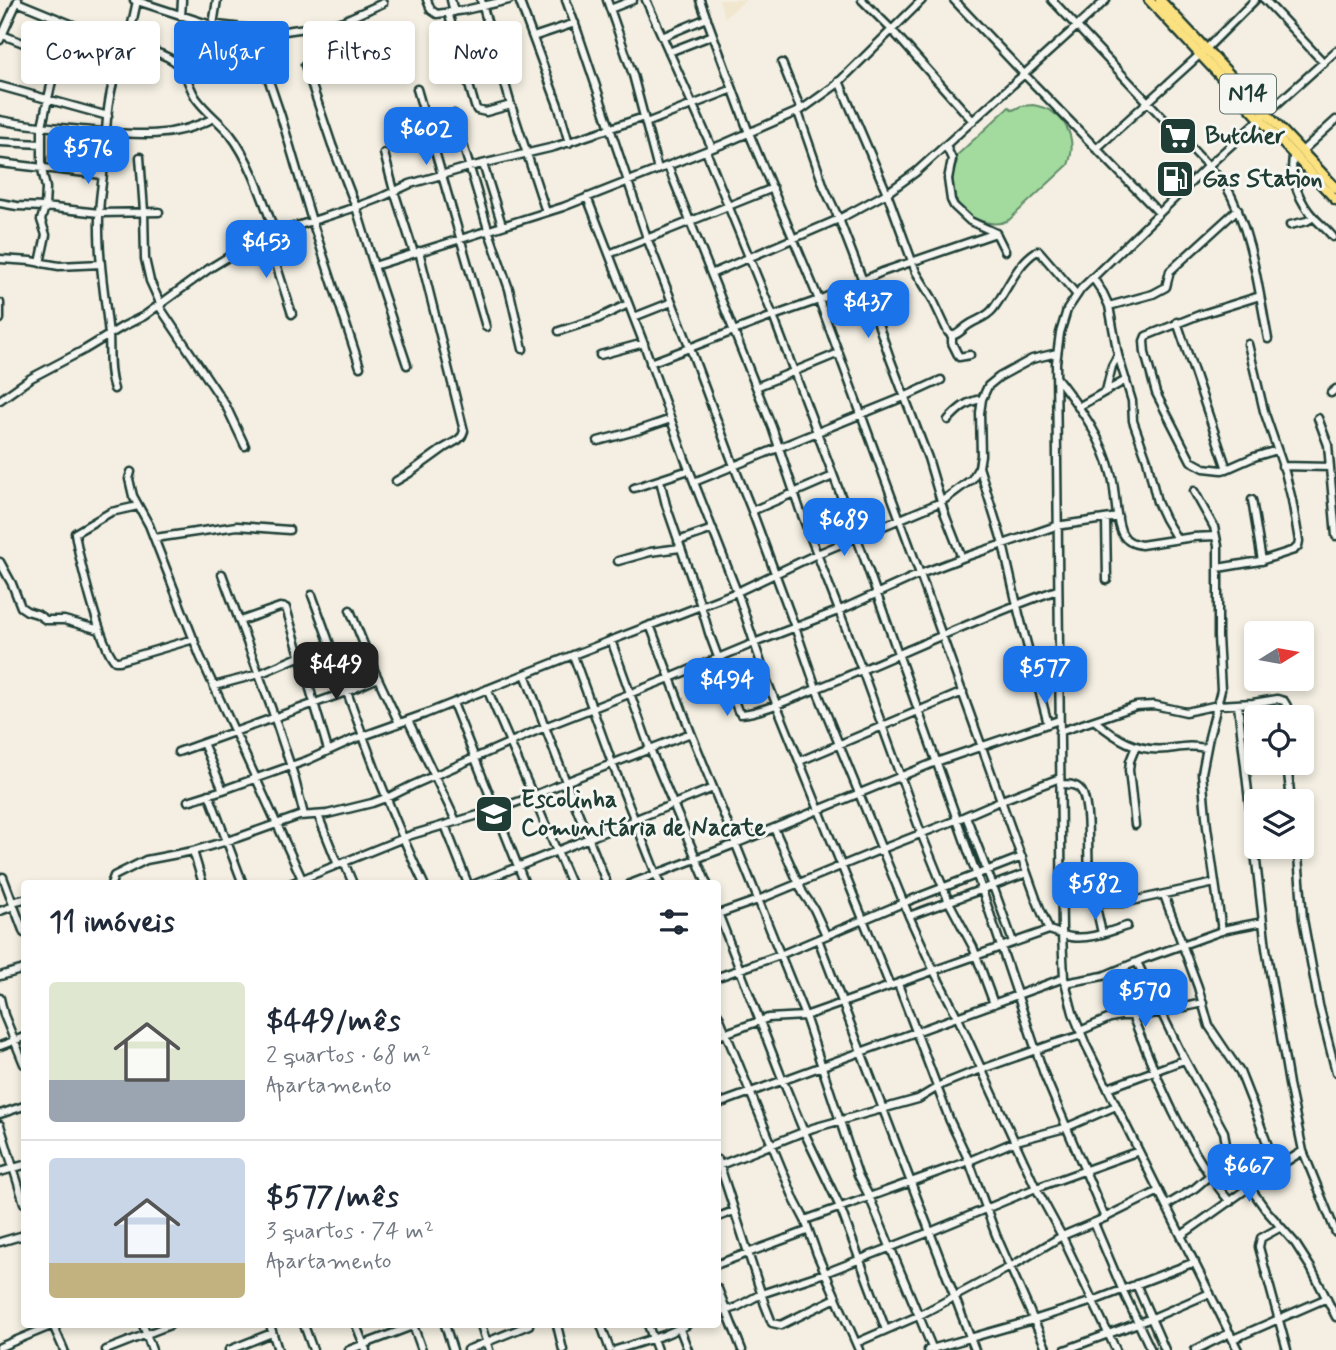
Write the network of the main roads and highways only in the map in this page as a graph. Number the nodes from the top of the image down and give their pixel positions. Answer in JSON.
{"nodes":[{"id":1,"x":1149,"y":0,"type":"edge"},
{"id":2,"x":1160,"y":0,"type":"edge"},
{"id":3,"x":1203,"y":51,"type":"junction"},
{"id":4,"x":1335,"y":194,"type":"edge"}],
"edges":[{"from":1,"to":3,"type":"main road","number":"N14"},
{"from":2,"to":3,"type":"main road","number":"N14"},
{"from":3,"to":4,"type":"main road","number":"N14"}]}
